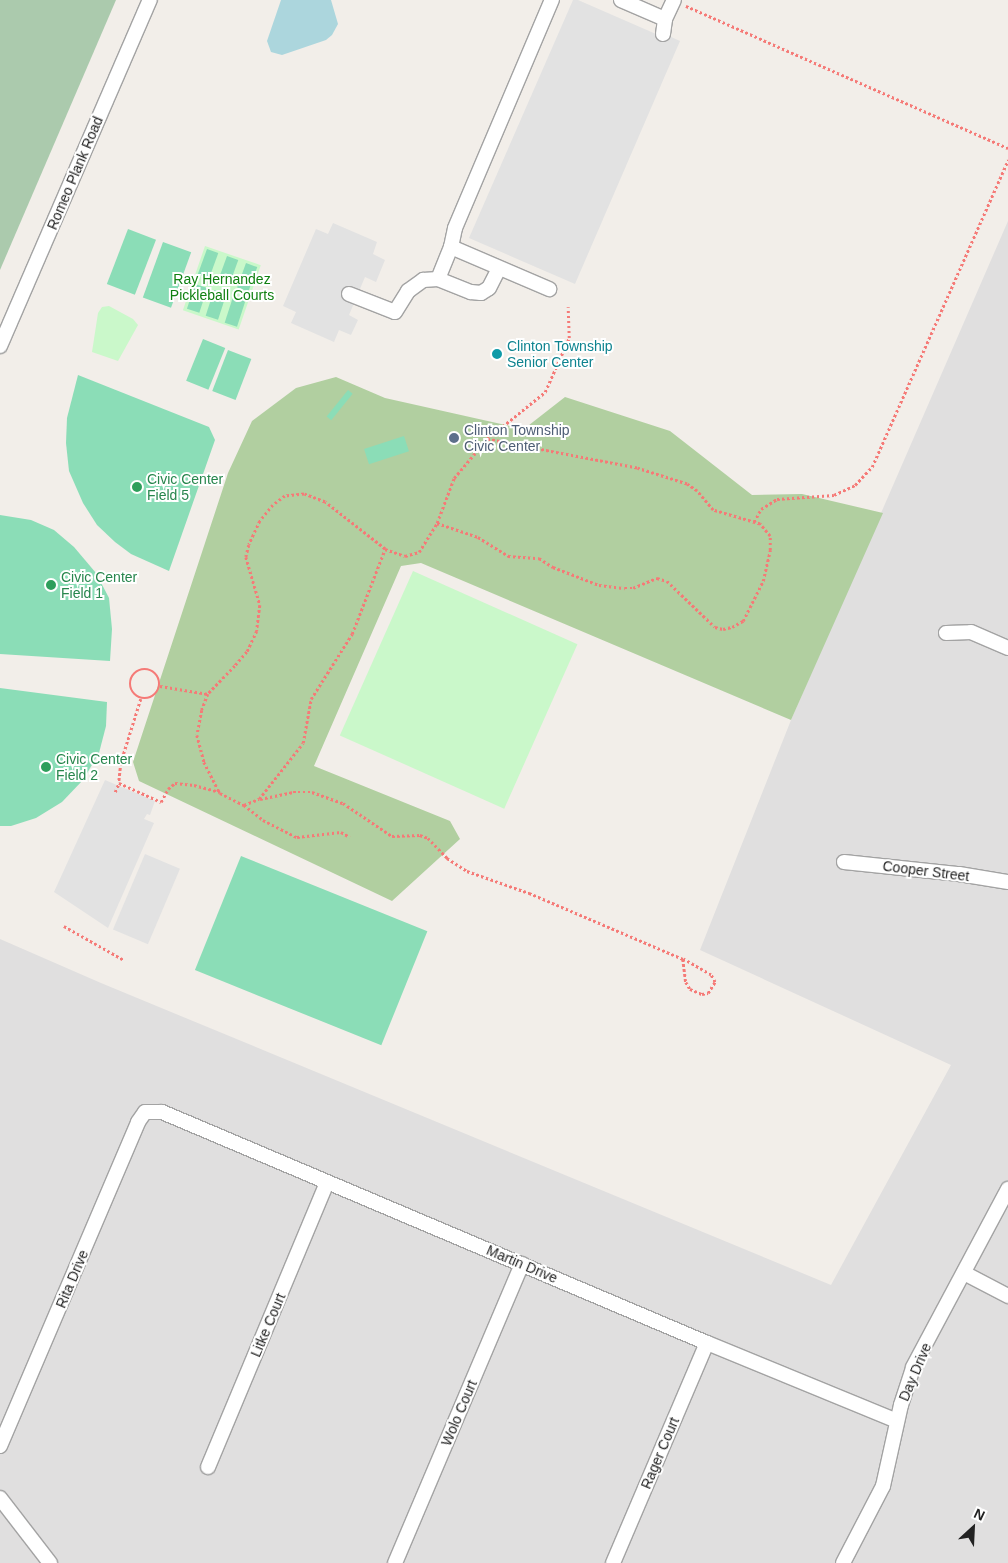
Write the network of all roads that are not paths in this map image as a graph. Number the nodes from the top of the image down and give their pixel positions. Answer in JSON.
{"nodes":[{"id":1,"x":150,"y":0,"type":"edge"},
{"id":2,"x":552,"y":0,"type":"edge"},
{"id":3,"x":621,"y":0,"type":"edge"},
{"id":4,"x":680,"y":3,"type":"edge"},
{"id":5,"x":665,"y":19,"type":"junction"},
{"id":6,"x":663,"y":34,"type":"dead end"},
{"id":7,"x":451,"y":247,"type":"junction"},
{"id":8,"x":499,"y":268,"type":"junction"},
{"id":9,"x":438,"y":279,"type":"junction"},
{"id":10,"x":549,"y":289,"type":"dead end"},
{"id":11,"x":348,"y":294,"type":"dead end"},
{"id":12,"x":0,"y":346,"type":"edge"},
{"id":13,"x":946,"y":633,"type":"dead end"},
{"id":14,"x":1008,"y":648,"type":"edge"},
{"id":15,"x":844,"y":862,"type":"dead end"},
{"id":16,"x":1008,"y":882,"type":"edge"},
{"id":17,"x":145,"y":1112,"type":"joint"},
{"id":18,"x":327,"y":1183,"type":"junction"},
{"id":19,"x":1008,"y":1189,"type":"edge"},
{"id":20,"x":522,"y":1264,"type":"junction"},
{"id":21,"x":964,"y":1273,"type":"junction"},
{"id":22,"x":1008,"y":1296,"type":"edge"},
{"id":23,"x":707,"y":1343,"type":"junction"},
{"id":24,"x":897,"y":1421,"type":"junction"},
{"id":25,"x":0,"y":1446,"type":"edge"},
{"id":26,"x":208,"y":1467,"type":"dead end"},
{"id":27,"x":0,"y":1498,"type":"edge"},
{"id":28,"x":50,"y":1563,"type":"edge"},
{"id":29,"x":395,"y":1563,"type":"edge"},
{"id":30,"x":613,"y":1563,"type":"edge"},
{"id":31,"x":843,"y":1563,"type":"edge"}],
"edges":[{"from":1,"to":12,"type":"street","name":"Romeo Plank Road"},
{"from":2,"to":7,"type":"street"},
{"from":3,"to":5,"type":"street"},
{"from":4,"to":5,"type":"street"},
{"from":5,"to":6,"type":"street"},
{"from":7,"to":8,"type":"street"},
{"from":7,"to":9,"type":"street"},
{"from":8,"to":9,"type":"street"},
{"from":8,"to":10,"type":"street"},
{"from":9,"to":11,"type":"street"},
{"from":13,"to":14,"type":"street"},
{"from":15,"to":16,"type":"street","name":"Cooper Street"},
{"from":17,"to":18,"type":"street","name":"Martin Drive"},
{"from":17,"to":25,"type":"street","name":"Rita Drive"},
{"from":18,"to":20,"type":"street","name":"Martin Drive"},
{"from":18,"to":26,"type":"street","name":"Litke Court"},
{"from":19,"to":21,"type":"street","name":"Day Drive"},
{"from":20,"to":23,"type":"street","name":"Martin Drive"},
{"from":20,"to":29,"type":"street","name":"Wolo Court"},
{"from":21,"to":22,"type":"street"},
{"from":21,"to":24,"type":"street","name":"Day Drive"},
{"from":23,"to":24,"type":"street","name":"Martin Drive"},
{"from":23,"to":30,"type":"street","name":"Rager Court"},
{"from":24,"to":31,"type":"street","name":"Day Drive"},
{"from":27,"to":28,"type":"street"}]}
